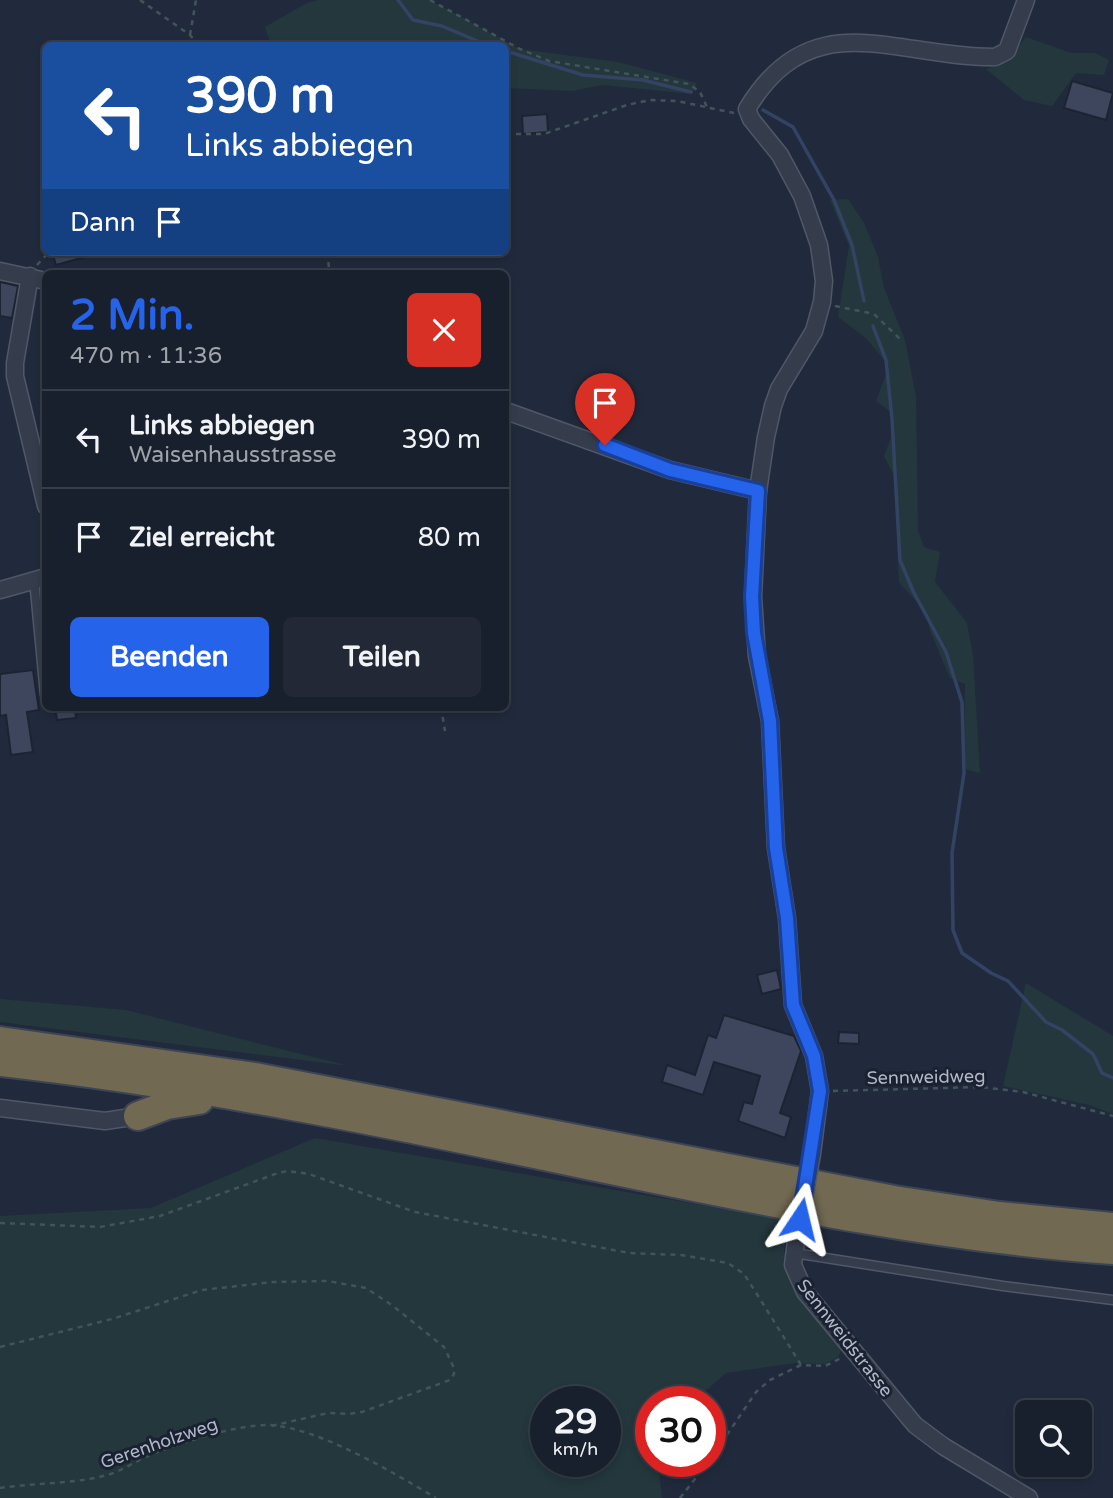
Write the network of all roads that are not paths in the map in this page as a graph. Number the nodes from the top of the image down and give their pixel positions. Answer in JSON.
{"nodes":[{"id":1,"x":1026,"y":0,"type":"edge"},
{"id":2,"x":0,"y":271,"type":"edge"},
{"id":3,"x":38,"y":279,"type":"edge"},
{"id":4,"x":509,"y":412,"type":"edge"},
{"id":5,"x":42,"y":489,"type":"edge"},
{"id":6,"x":758,"y":491,"type":"junction"},
{"id":7,"x":40,"y":579,"type":"edge"},
{"id":8,"x":0,"y":590,"type":"edge"},
{"id":9,"x":42,"y":625,"type":"edge"},
{"id":10,"x":0,"y":1041,"type":"edge"},
{"id":11,"x":0,"y":1062,"type":"edge"},
{"id":12,"x":228,"y":1096,"type":"junction"},
{"id":13,"x":0,"y":1108,"type":"edge"},
{"id":14,"x":138,"y":1116,"type":"joint"},
{"id":15,"x":1113,"y":1227,"type":"edge"},
{"id":16,"x":795,"y":1247,"type":"junction"},
{"id":17,"x":1113,"y":1250,"type":"edge"},
{"id":18,"x":1113,"y":1300,"type":"edge"},
{"id":19,"x":1029,"y":1498,"type":"edge"}],
"edges":[{"from":1,"to":6,"type":"street","name":"Sennweidstrasse"},
{"from":2,"to":3,"type":"street"},
{"from":3,"to":5,"type":"street"},
{"from":4,"to":6,"type":"street"},
{"from":6,"to":16,"type":"street","name":"Sennweidstrasse","bridge":true},
{"from":7,"to":8,"type":"street"},
{"from":7,"to":9,"type":"lane"},
{"from":10,"to":15,"type":"highway"},
{"from":11,"to":12,"type":"highway"},
{"from":12,"to":14,"type":"highway"},
{"from":12,"to":17,"type":"highway"},
{"from":13,"to":14,"type":"street"},
{"from":16,"to":18,"type":"lane"},
{"from":16,"to":19,"type":"street","name":"Sennweidstrasse"}]}
